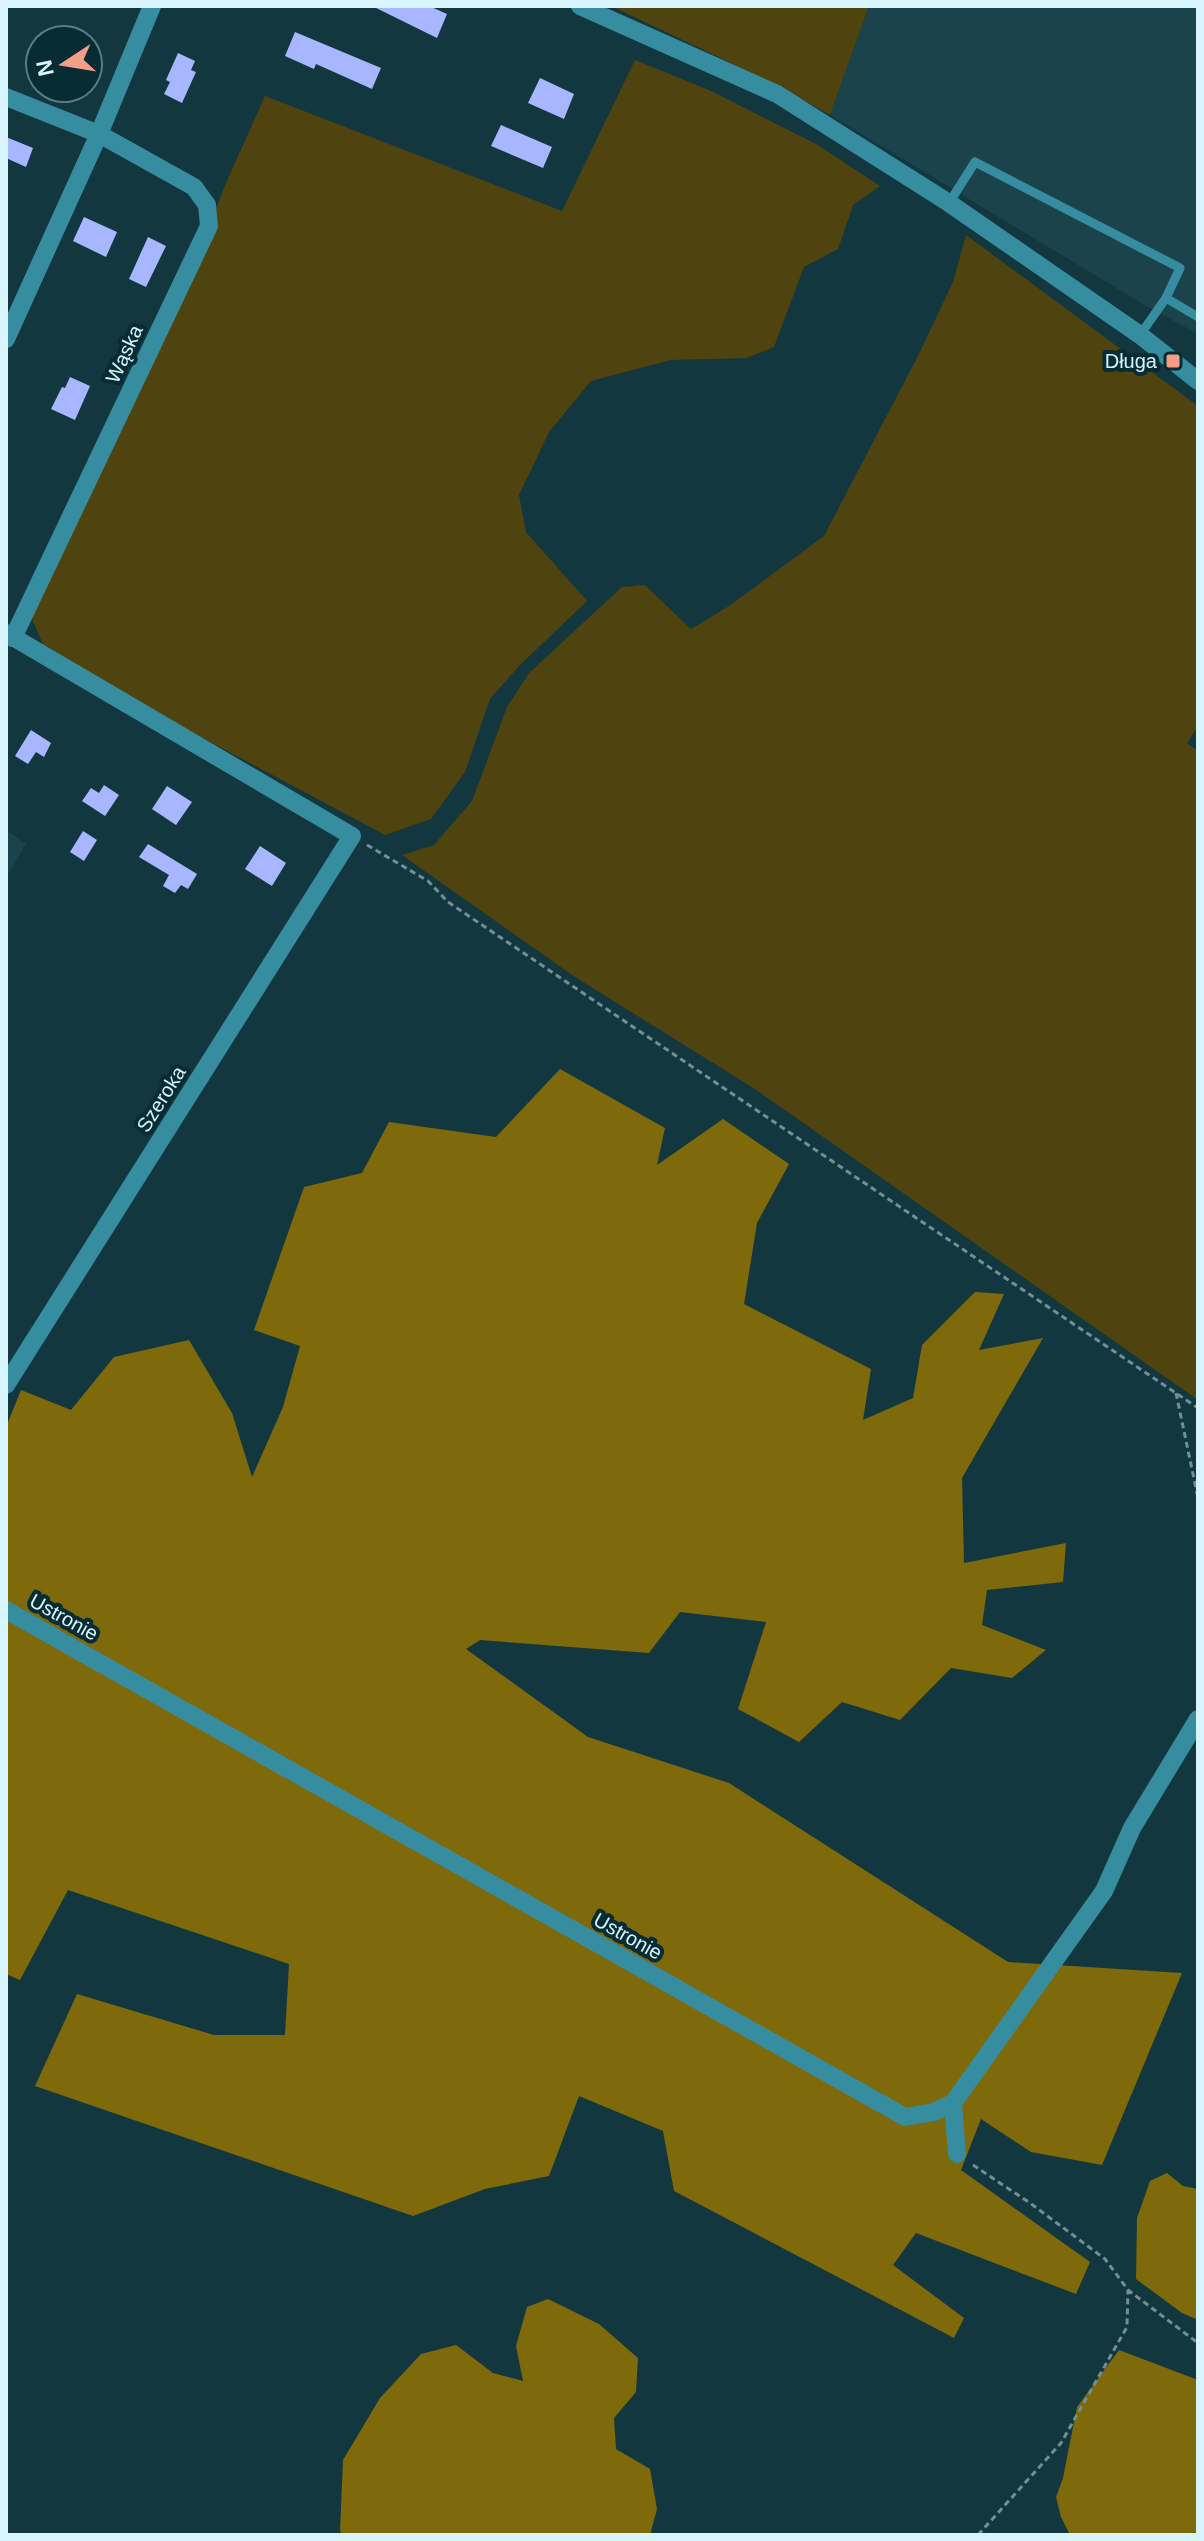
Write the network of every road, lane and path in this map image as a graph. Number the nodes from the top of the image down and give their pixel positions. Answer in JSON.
{"nodes":[{"id":1,"x":152,"y":6,"type":"edge"},
{"id":2,"x":580,"y":6,"type":"edge"},
{"id":3,"x":6,"y":97,"type":"edge"},
{"id":4,"x":99,"y":134,"type":"junction"},
{"id":5,"x":949,"y":203,"type":"junction"},
{"id":6,"x":1166,"y":298,"type":"junction"},
{"id":7,"x":1198,"y":317,"type":"edge"},
{"id":8,"x":1140,"y":335,"type":"junction"},
{"id":9,"x":6,"y":339,"type":"edge"},
{"id":10,"x":1198,"y":381,"type":"edge"},
{"id":11,"x":10,"y":636,"type":"edge"},
{"id":12,"x":352,"y":836,"type":"junction"},
{"id":13,"x":6,"y":1385,"type":"edge"},
{"id":14,"x":1176,"y":1393,"type":"junction"},
{"id":15,"x":1198,"y":1408,"type":"edge"},
{"id":16,"x":1198,"y":1498,"type":"edge"},
{"id":17,"x":6,"y":1610,"type":"edge"},
{"id":18,"x":1198,"y":1719,"type":"edge"},
{"id":19,"x":953,"y":2103,"type":"junction"},
{"id":20,"x":957,"y":2154,"type":"joint"},
{"id":21,"x":1128,"y":2290,"type":"junction"},
{"id":22,"x":1198,"y":2343,"type":"edge"},
{"id":23,"x":978,"y":2535,"type":"edge"}],
"edges":[{"from":1,"to":4,"type":"street"},
{"from":2,"to":5,"type":"street"},
{"from":3,"to":4,"type":"street","name":"Wąska"},
{"from":4,"to":9,"type":"street"},
{"from":4,"to":11,"type":"street","name":"Wąska"},
{"from":5,"to":6,"type":"lane"},
{"from":5,"to":8,"type":"street"},
{"from":6,"to":7,"type":"lane"},
{"from":6,"to":8,"type":"lane"},
{"from":8,"to":10,"type":"street"},
{"from":11,"to":12,"type":"street","name":"Wąska"},
{"from":12,"to":13,"type":"street","name":"Szeroka"},
{"from":12,"to":14,"type":"path"},
{"from":14,"to":15,"type":"path"},
{"from":14,"to":16,"type":"path"},
{"from":17,"to":19,"type":"street","name":"Ustronie"},
{"from":18,"to":19,"type":"street"},
{"from":19,"to":20,"type":"street"},
{"from":20,"to":21,"type":"path"},
{"from":21,"to":22,"type":"path"},
{"from":21,"to":23,"type":"path"}]}
